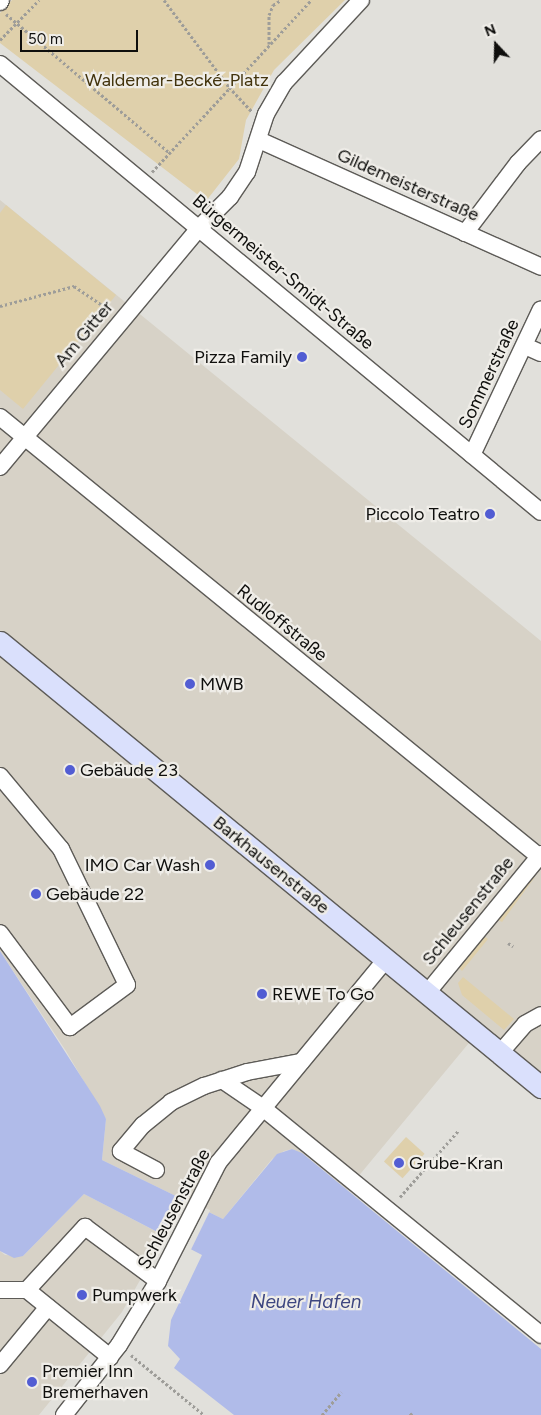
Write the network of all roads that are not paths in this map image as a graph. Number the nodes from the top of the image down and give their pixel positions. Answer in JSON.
{"nodes":[{"id":1,"x":361,"y":0,"type":"edge"},
{"id":2,"x":0,"y":64,"type":"edge"},
{"id":3,"x":541,"y":139,"type":"edge"},
{"id":4,"x":259,"y":140,"type":"junction"},
{"id":5,"x":199,"y":228,"type":"junction"},
{"id":6,"x":465,"y":233,"type":"junction"},
{"id":7,"x":541,"y":267,"type":"edge"},
{"id":8,"x":541,"y":309,"type":"edge"},
{"id":9,"x":525,"y":346,"type":"junction"},
{"id":10,"x":541,"y":353,"type":"edge"},
{"id":11,"x":0,"y":417,"type":"edge"},
{"id":12,"x":24,"y":437,"type":"junction"},
{"id":13,"x":472,"y":455,"type":"junction"},
{"id":14,"x":0,"y":466,"type":"edge"},
{"id":15,"x":541,"y":512,"type":"edge"},
{"id":16,"x":0,"y":642,"type":"edge"},
{"id":17,"x":0,"y":776,"type":"edge"},
{"id":18,"x":540,"y":856,"type":"edge"},
{"id":19,"x":0,"y":933,"type":"edge"},
{"id":20,"x":386,"y":959,"type":"junction"},
{"id":21,"x":427,"y":993,"type":"junction"},
{"id":22,"x":541,"y":1015,"type":"edge"},
{"id":23,"x":500,"y":1053,"type":"junction"},
{"id":24,"x":301,"y":1062,"type":"junction"},
{"id":25,"x":222,"y":1080,"type":"junction"},
{"id":26,"x":541,"y":1087,"type":"edge"},
{"id":27,"x":263,"y":1108,"type":"junction"},
{"id":28,"x":156,"y":1170,"type":"dead end"},
{"id":29,"x":158,"y":1281,"type":"junction"},
{"id":30,"x":0,"y":1290,"type":"edge"},
{"id":31,"x":27,"y":1290,"type":"junction"},
{"id":32,"x":48,"y":1307,"type":"junction"},
{"id":33,"x":541,"y":1335,"type":"edge"},
{"id":34,"x":114,"y":1351,"type":"junction"},
{"id":35,"x":0,"y":1365,"type":"edge"},
{"id":36,"x":64,"y":1415,"type":"edge"}],
"edges":[{"from":1,"to":4,"type":"street"},
{"from":2,"to":5,"type":"street","name":"Bürgermeister-Smidt-Straße"},
{"from":3,"to":6,"type":"street"},
{"from":4,"to":5,"type":"street"},
{"from":4,"to":6,"type":"street","name":"Gildemeisterstraße"},
{"from":5,"to":12,"type":"street","name":"Am Gitter"},
{"from":5,"to":13,"type":"street","name":"Bürgermeister-Smidt-Straße"},
{"from":6,"to":7,"type":"street","name":"Gildemeisterstraße"},
{"from":8,"to":9,"type":"street","name":"Sommerstraße"},
{"from":9,"to":10,"type":"street"},
{"from":9,"to":13,"type":"street","name":"Sommerstraße"},
{"from":11,"to":12,"type":"street","name":"Rudloffstraße"},
{"from":12,"to":14,"type":"street","name":"Am Gitter"},
{"from":12,"to":18,"type":"street","name":"Rudloffstraße"},
{"from":13,"to":15,"type":"street","name":"Bürgermeister-Smidt-Straße"},
{"from":16,"to":20,"type":"main road","name":"Barkhausenstraße"},
{"from":17,"to":19,"type":"street"},
{"from":18,"to":21,"type":"street","name":"Schleusenstraße"},
{"from":20,"to":21,"type":"main road","name":"Barkhausenstraße"},
{"from":20,"to":24,"type":"street","name":"Schleusenstraße"},
{"from":21,"to":23,"type":"main road","name":"Barkhausenstraße"},
{"from":22,"to":23,"type":"street"},
{"from":23,"to":26,"type":"main road","name":"Barkhausenstraße"},
{"from":24,"to":25,"type":"street"},
{"from":24,"to":27,"type":"street","name":"Schleusenstraße"},
{"from":25,"to":27,"type":"street"},
{"from":25,"to":28,"type":"street"},
{"from":27,"to":29,"type":"street","name":"Schleusenstraße"},
{"from":27,"to":33,"type":"street"},
{"from":29,"to":31,"type":"street"},
{"from":29,"to":34,"type":"street","name":"Schleusenstraße"},
{"from":30,"to":31,"type":"street"},
{"from":31,"to":32,"type":"street"},
{"from":32,"to":34,"type":"street"},
{"from":32,"to":35,"type":"street"},
{"from":34,"to":36,"type":"street","name":"Schleusenstraße"}]}
